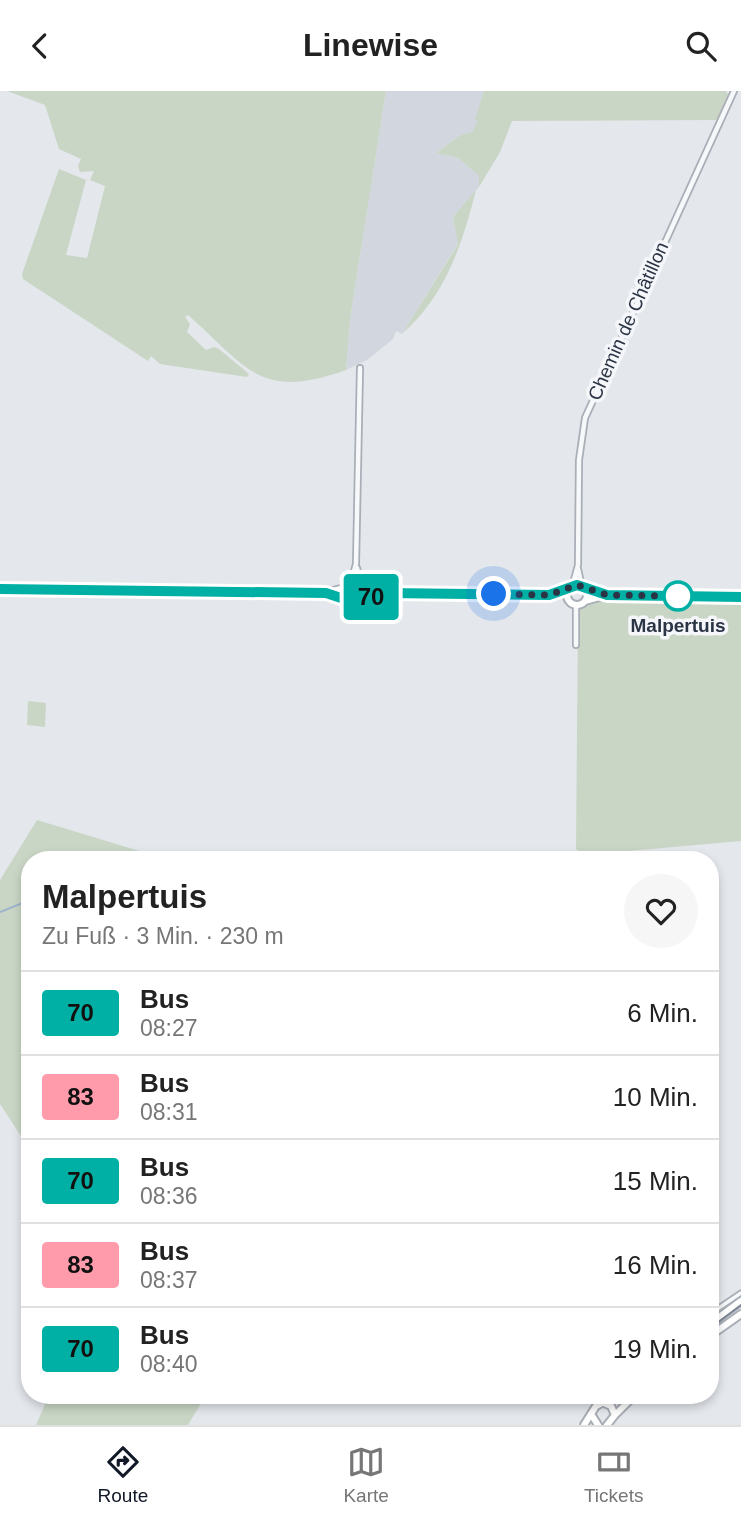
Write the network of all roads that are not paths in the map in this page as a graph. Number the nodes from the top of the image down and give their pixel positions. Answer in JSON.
{"nodes":[{"id":1,"x":734,"y":91,"type":"edge"},
{"id":2,"x":360,"y":368,"type":"dead end"},
{"id":3,"x":356,"y":564,"type":"junction"},
{"id":4,"x":578,"y":565,"type":"junction"},
{"id":5,"x":349,"y":586,"type":"junction"},
{"id":6,"x":362,"y":586,"type":"junction"},
{"id":7,"x":570,"y":588,"type":"junction"},
{"id":8,"x":584,"y":588,"type":"junction"},
{"id":9,"x":0,"y":589,"type":"edge"},
{"id":10,"x":326,"y":593,"type":"junction"},
{"id":11,"x":386,"y":593,"type":"junction"},
{"id":12,"x":549,"y":595,"type":"junction"},
{"id":13,"x":607,"y":595,"type":"junction"},
{"id":14,"x":741,"y":597,"type":"edge"},
{"id":15,"x":349,"y":600,"type":"junction"},
{"id":16,"x":362,"y":600,"type":"junction"},
{"id":17,"x":585,"y":601,"type":"junction"},
{"id":18,"x":573,"y":603,"type":"junction"},
{"id":19,"x":576,"y":646,"type":"dead end"},
{"id":20,"x":741,"y":1293,"type":"edge"},
{"id":21,"x":741,"y":1301,"type":"edge"},
{"id":22,"x":719,"y":1308,"type":"edge"},
{"id":23,"x":741,"y":1314,"type":"edge"},
{"id":24,"x":719,"y":1317,"type":"edge"},
{"id":25,"x":719,"y":1330,"type":"edge"},
{"id":26,"x":601,"y":1404,"type":"edge"},
{"id":27,"x":606,"y":1404,"type":"edge"},
{"id":28,"x":628,"y":1404,"type":"edge"},
{"id":29,"x":592,"y":1414,"type":"junction"},
{"id":30,"x":615,"y":1419,"type":"edge"},
{"id":31,"x":584,"y":1425,"type":"edge"},
{"id":32,"x":598,"y":1425,"type":"edge"},
{"id":33,"x":607,"y":1425,"type":"edge"}],
"edges":[{"from":1,"to":4,"type":"street","name":"Chemin de Châtillon"},
{"from":2,"to":3,"type":"street"},
{"from":3,"to":5,"type":"street"},
{"from":3,"to":6,"type":"street"},
{"from":4,"to":7,"type":"street","name":"Chemin de Châtillon"},
{"from":4,"to":8,"type":"street","name":"Chemin de Châtillon"},
{"from":5,"to":6,"type":"main road"},
{"from":5,"to":10,"type":"main road"},
{"from":5,"to":15,"type":"main road"},
{"from":6,"to":11,"type":"main road"},
{"from":6,"to":16,"type":"main road"},
{"from":7,"to":8,"type":"main road"},
{"from":7,"to":12,"type":"main road"},
{"from":7,"to":18,"type":"main road"},
{"from":8,"to":13,"type":"main road"},
{"from":8,"to":17,"type":"main road"},
{"from":9,"to":10,"type":"main road"},
{"from":10,"to":15,"type":"main road"},
{"from":11,"to":12,"type":"main road"},
{"from":11,"to":16,"type":"main road"},
{"from":12,"to":18,"type":"main road"},
{"from":13,"to":14,"type":"main road"},
{"from":13,"to":17,"type":"main road"},
{"from":15,"to":16,"type":"main road"},
{"from":17,"to":18,"type":"main road"},
{"from":18,"to":19,"type":"street"},
{"from":20,"to":22,"type":"street"},
{"from":21,"to":24,"type":"main road"},
{"from":23,"to":25,"type":"main road"},
{"from":26,"to":29,"type":"main road"},
{"from":27,"to":30,"type":"main road"},
{"from":28,"to":30,"type":"main road"},
{"from":29,"to":31,"type":"main road"},
{"from":29,"to":32,"type":"main road"},
{"from":30,"to":33,"type":"main road"}]}
